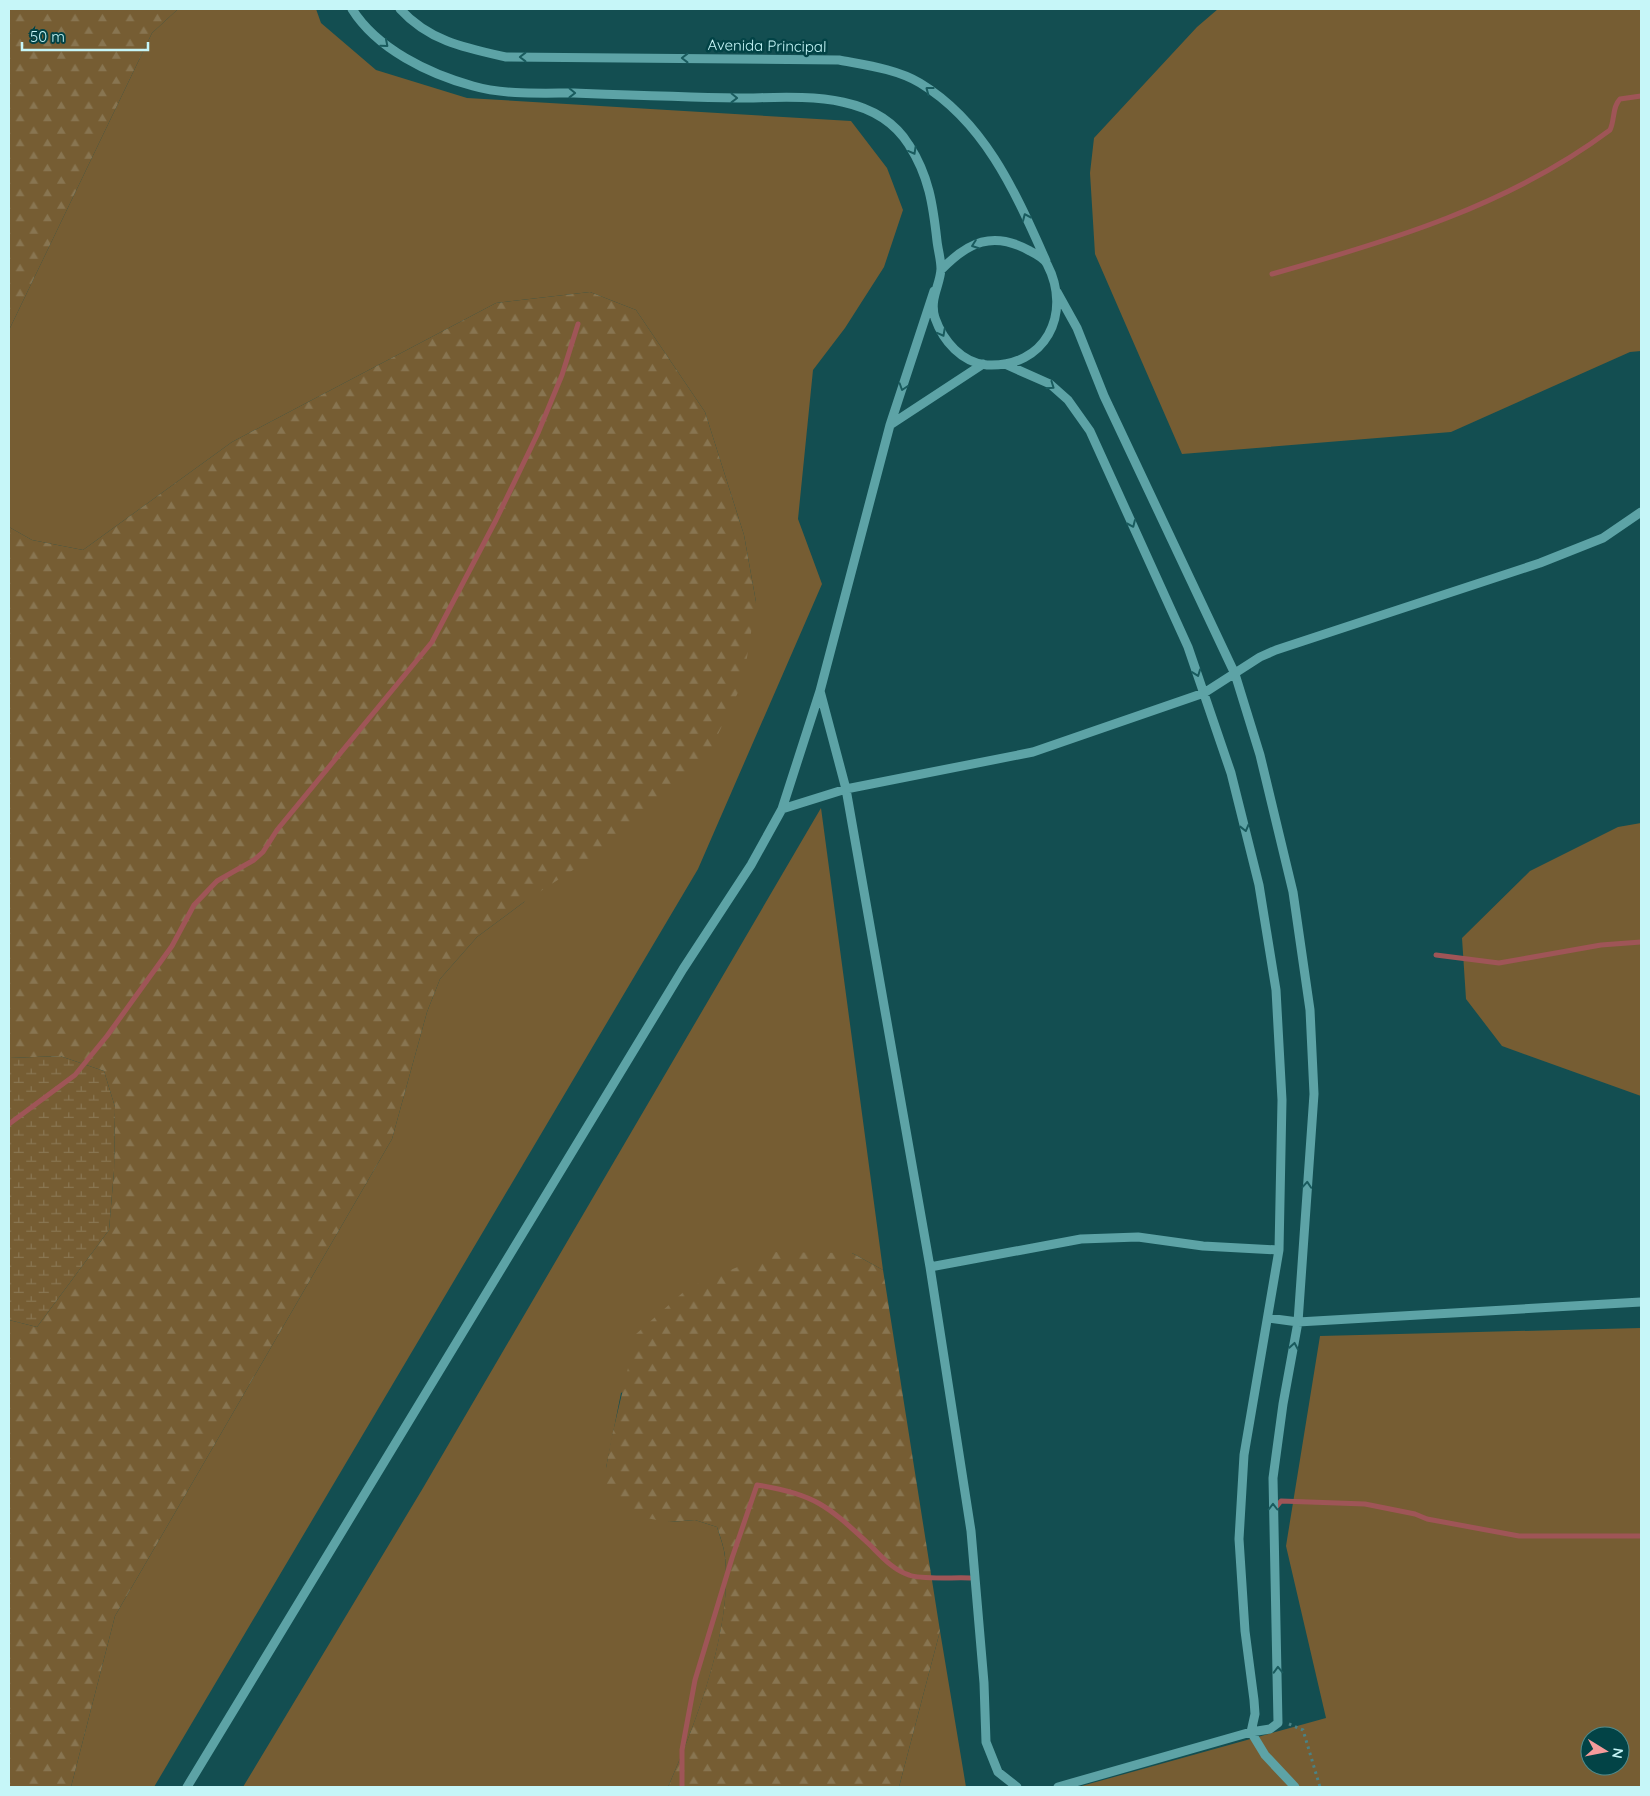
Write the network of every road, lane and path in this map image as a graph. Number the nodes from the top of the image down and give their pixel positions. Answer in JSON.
{"nodes":[{"id":1,"x":352,"y":9,"type":"edge"},
{"id":2,"x":400,"y":9,"type":"edge"},
{"id":3,"x":1046,"y":262,"type":"junction"},
{"id":4,"x":941,"y":270,"type":"junction"},
{"id":5,"x":934,"y":291,"type":"junction"},
{"id":6,"x":1057,"y":292,"type":"junction"},
{"id":7,"x":982,"y":364,"type":"junction"},
{"id":8,"x":1007,"y":365,"type":"junction"},
{"id":9,"x":890,"y":425,"type":"junction"},
{"id":10,"x":1641,"y":512,"type":"edge"},
{"id":11,"x":1235,"y":674,"type":"junction"},
{"id":12,"x":820,"y":691,"type":"junction"},
{"id":13,"x":1204,"y":693,"type":"junction"},
{"id":14,"x":846,"y":789,"type":"junction"},
{"id":15,"x":782,"y":809,"type":"junction"},
{"id":16,"x":1279,"y":1250,"type":"junction"},
{"id":17,"x":930,"y":1267,"type":"junction"},
{"id":18,"x":1641,"y":1302,"type":"edge"},
{"id":19,"x":1268,"y":1318,"type":"junction"},
{"id":20,"x":1298,"y":1322,"type":"junction"},
{"id":21,"x":1279,"y":1718,"type":"junction"},
{"id":22,"x":1252,"y":1732,"type":"junction"},
{"id":23,"x":187,"y":1787,"type":"edge"},
{"id":24,"x":1017,"y":1787,"type":"edge"},
{"id":25,"x":1058,"y":1787,"type":"edge"},
{"id":26,"x":1296,"y":1787,"type":"edge"},
{"id":27,"x":1320,"y":1787,"type":"edge"}],
"edges":[{"from":1,"to":4,"type":"street","one_way":true},
{"from":3,"to":2,"type":"street","name":"Avenida Principal","one_way":true},
{"from":3,"to":4,"type":"street","one_way":true},
{"from":3,"to":6,"type":"street"},
{"from":4,"to":5,"type":"street"},
{"from":5,"to":7,"type":"street","one_way":true},
{"from":5,"to":9,"type":"street","one_way":true},
{"from":6,"to":8,"type":"street"},
{"from":6,"to":11,"type":"street"},
{"from":7,"to":8,"type":"street"},
{"from":7,"to":9,"type":"street"},
{"from":8,"to":13,"type":"street","one_way":true},
{"from":9,"to":12,"type":"street"},
{"from":10,"to":11,"type":"street"},
{"from":11,"to":13,"type":"street"},
{"from":20,"to":11,"type":"street","one_way":true},
{"from":12,"to":14,"type":"street"},
{"from":12,"to":15,"type":"street"},
{"from":13,"to":14,"type":"street"},
{"from":13,"to":16,"type":"street","one_way":true},
{"from":14,"to":15,"type":"street"},
{"from":14,"to":17,"type":"street"},
{"from":15,"to":23,"type":"street"},
{"from":16,"to":17,"type":"street"},
{"from":16,"to":19,"type":"street"},
{"from":17,"to":24,"type":"street"},
{"from":18,"to":20,"type":"street"},
{"from":19,"to":20,"type":"street"},
{"from":19,"to":22,"type":"street"},
{"from":21,"to":20,"type":"street","one_way":true},
{"from":21,"to":22,"type":"street"},
{"from":21,"to":27,"type":"path"},
{"from":22,"to":25,"type":"street"},
{"from":22,"to":26,"type":"street"}]}
